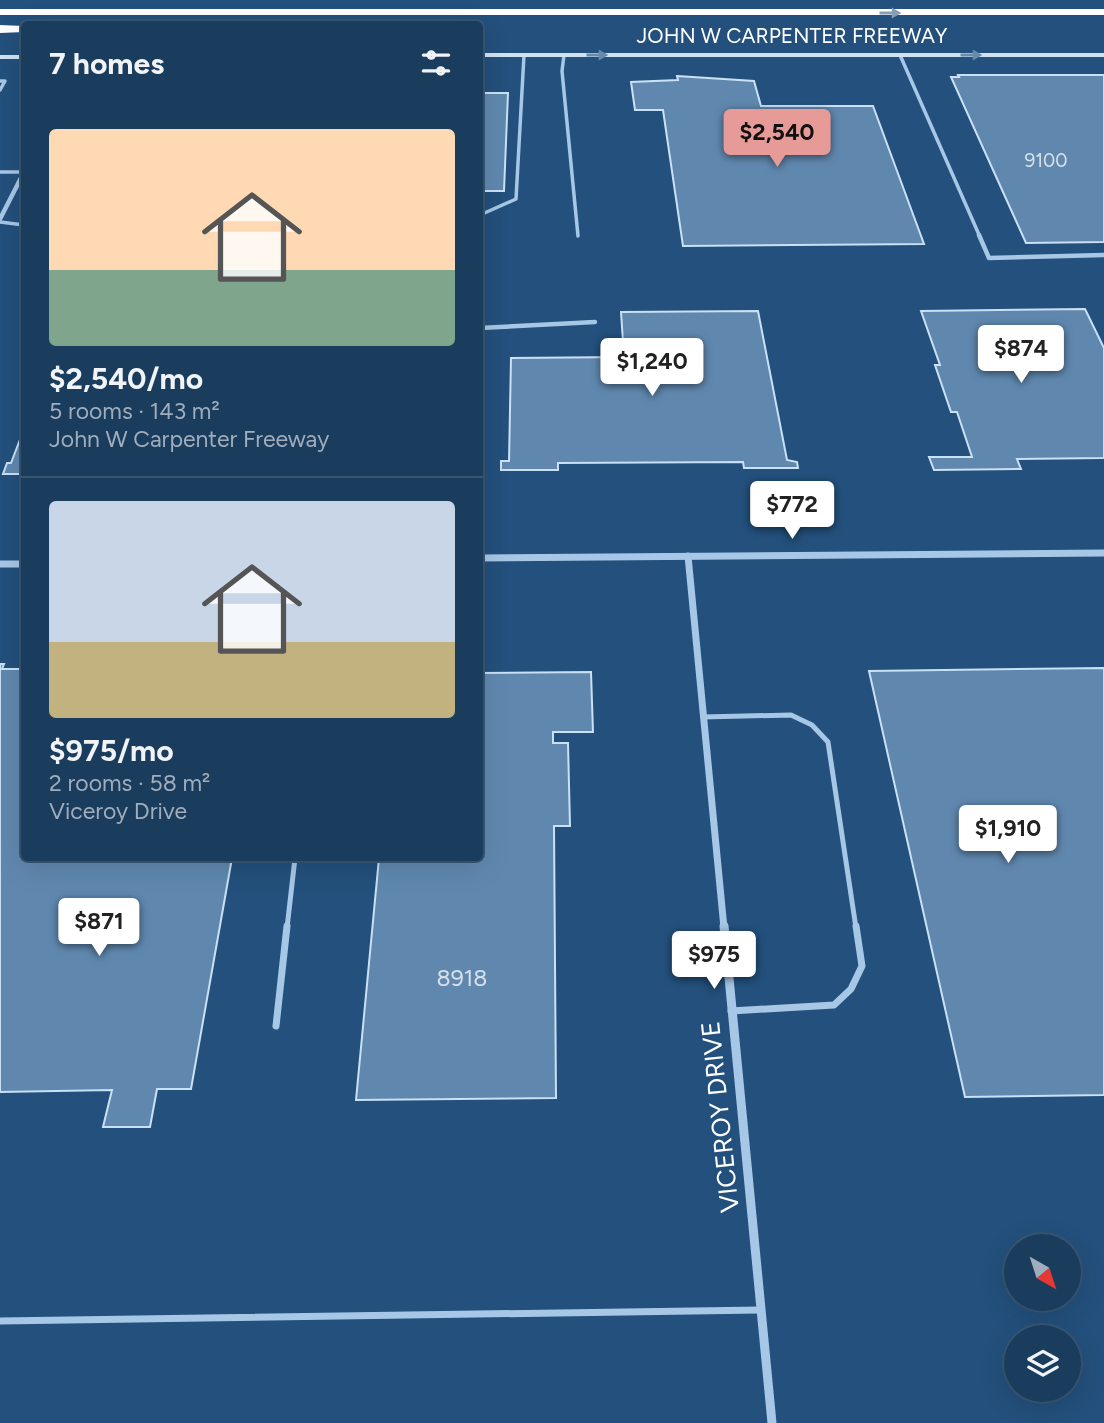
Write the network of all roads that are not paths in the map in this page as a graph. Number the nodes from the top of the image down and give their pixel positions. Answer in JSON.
{"nodes":[{"id":1,"x":0,"y":12,"type":"edge"},
{"id":2,"x":1104,"y":12,"type":"edge"},
{"id":3,"x":821,"y":13,"type":"junction"},
{"id":4,"x":483,"y":24,"type":"edge"},
{"id":5,"x":0,"y":29,"type":"edge"},
{"id":6,"x":21,"y":29,"type":"edge"},
{"id":7,"x":483,"y":55,"type":"edge"},
{"id":8,"x":524,"y":55,"type":"junction"},
{"id":9,"x":564,"y":55,"type":"junction"},
{"id":10,"x":900,"y":55,"type":"junction"},
{"id":11,"x":1104,"y":55,"type":"edge"},
{"id":12,"x":0,"y":57,"type":"edge"},
{"id":13,"x":21,"y":57,"type":"edge"},
{"id":14,"x":0,"y":81,"type":"edge"},
{"id":15,"x":0,"y":90,"type":"edge"},
{"id":16,"x":0,"y":172,"type":"edge"},
{"id":17,"x":21,"y":172,"type":"edge"},
{"id":18,"x":21,"y":178,"type":"edge"},
{"id":19,"x":483,"y":214,"type":"edge"},
{"id":20,"x":0,"y":221,"type":"edge"},
{"id":21,"x":21,"y":224,"type":"edge"},
{"id":22,"x":578,"y":236,"type":"dead end"},
{"id":23,"x":1104,"y":255,"type":"edge"},
{"id":24,"x":595,"y":322,"type":"dead end"},
{"id":25,"x":483,"y":328,"type":"edge"},
{"id":26,"x":1104,"y":553,"type":"edge"},
{"id":27,"x":688,"y":556,"type":"junction"},
{"id":28,"x":483,"y":558,"type":"edge"},
{"id":29,"x":0,"y":564,"type":"edge"},
{"id":30,"x":21,"y":564,"type":"edge"},
{"id":31,"x":703,"y":717,"type":"junction"},
{"id":32,"x":295,"y":861,"type":"edge"},
{"id":33,"x":731,"y":1011,"type":"junction"},
{"id":34,"x":276,"y":1026,"type":"dead end"},
{"id":35,"x":760,"y":1310,"type":"junction"},
{"id":36,"x":0,"y":1321,"type":"edge"},
{"id":37,"x":772,"y":1423,"type":"edge"}],
"edges":[{"from":1,"to":3,"type":"highway","name":"JOHN W CARPENTER FREEWAY"},
{"from":3,"to":2,"type":"highway","name":"JOHN W CARPENTER FREEWAY","one_way":true},
{"from":3,"to":4,"type":"highway"},
{"from":5,"to":6,"type":"highway"},
{"from":7,"to":8,"type":"main road","name":"JOHN W CARPENTER FREEWAY"},
{"from":8,"to":9,"type":"main road","name":"JOHN W CARPENTER FREEWAY"},
{"from":8,"to":19,"type":"lane"},
{"from":9,"to":10,"type":"main road","name":"JOHN W CARPENTER FREEWAY","one_way":true},
{"from":9,"to":22,"type":"lane"},
{"from":10,"to":11,"type":"main road","name":"JOHN W CARPENTER FREEWAY","one_way":true},
{"from":10,"to":23,"type":"lane"},
{"from":12,"to":13,"type":"main road"},
{"from":14,"to":15,"type":"lane"},
{"from":16,"to":17,"type":"lane"},
{"from":18,"to":20,"type":"street"},
{"from":20,"to":21,"type":"lane"},
{"from":24,"to":25,"type":"lane"},
{"from":26,"to":27,"type":"street"},
{"from":27,"to":28,"type":"street"},
{"from":27,"to":31,"type":"street","name":"VICEROY DRIVE"},
{"from":29,"to":30,"type":"street"},
{"from":31,"to":33,"type":"street","name":"VICEROY DRIVE"},
{"from":31,"to":33,"type":"lane"},
{"from":32,"to":34,"type":"lane"},
{"from":33,"to":35,"type":"street","name":"VICEROY DRIVE"},
{"from":35,"to":36,"type":"lane"},
{"from":35,"to":37,"type":"street","name":"VICEROY DRIVE"}]}
